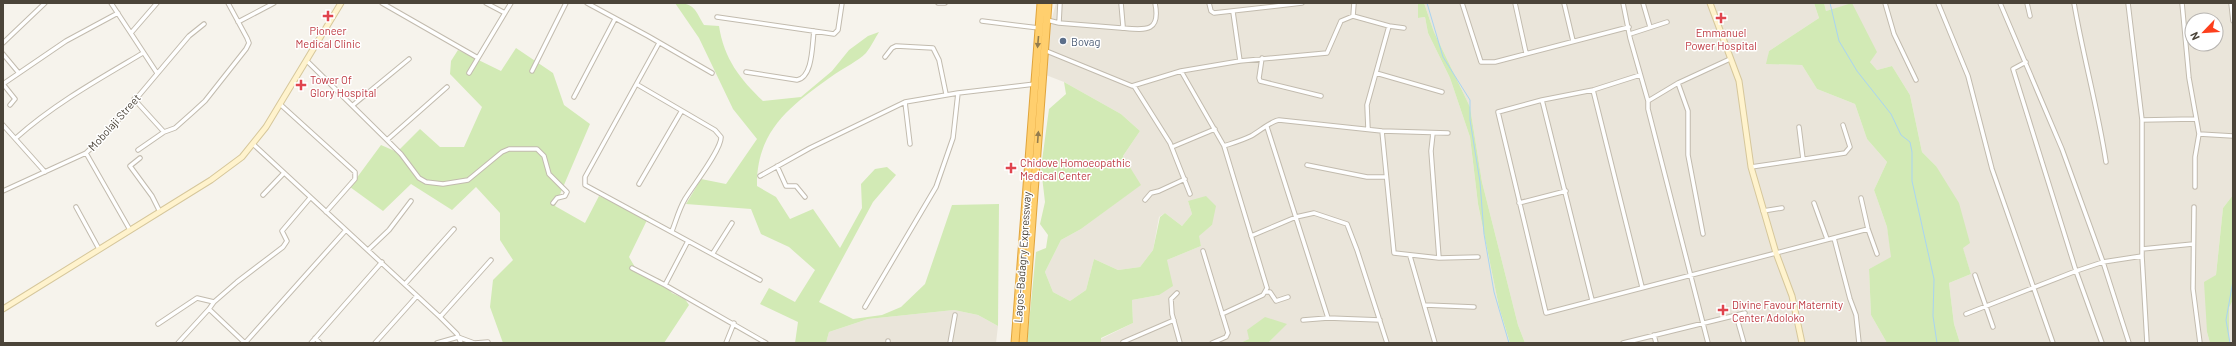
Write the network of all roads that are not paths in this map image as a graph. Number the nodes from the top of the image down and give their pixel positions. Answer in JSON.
{"nodes":[{"id":1,"x":45,"y":3,"type":"edge"},
{"id":2,"x":111,"y":3,"type":"edge"},
{"id":3,"x":157,"y":3,"type":"edge"},
{"id":4,"x":228,"y":3,"type":"edge"},
{"id":5,"x":274,"y":3,"type":"edge"},
{"id":6,"x":341,"y":3,"type":"edge"},
{"id":7,"x":382,"y":3,"type":"edge"},
{"id":8,"x":486,"y":3,"type":"edge"},
{"id":9,"x":511,"y":3,"type":"edge"},
{"id":10,"x":566,"y":3,"type":"edge"},
{"id":11,"x":587,"y":3,"type":"edge"},
{"id":12,"x":842,"y":3,"type":"edge"},
{"id":13,"x":938,"y":3,"type":"edge"},
{"id":14,"x":945,"y":3,"type":"edge"},
{"id":15,"x":1041,"y":3,"type":"edge"},
{"id":16,"x":1048,"y":3,"type":"edge"},
{"id":17,"x":1060,"y":3,"type":"edge"},
{"id":18,"x":1121,"y":3,"type":"edge"},
{"id":19,"x":1155,"y":3,"type":"edge"},
{"id":20,"x":1209,"y":3,"type":"edge"},
{"id":21,"x":1302,"y":3,"type":"edge"},
{"id":22,"x":1354,"y":3,"type":"edge"},
{"id":23,"x":1462,"y":3,"type":"edge"},
{"id":24,"x":1515,"y":3,"type":"edge"},
{"id":25,"x":1564,"y":3,"type":"edge"},
{"id":26,"x":1623,"y":3,"type":"edge"},
{"id":27,"x":1643,"y":3,"type":"edge"},
{"id":28,"x":1710,"y":3,"type":"edge"},
{"id":29,"x":1885,"y":3,"type":"edge"},
{"id":30,"x":1938,"y":3,"type":"edge"},
{"id":31,"x":2000,"y":3,"type":"edge"},
{"id":32,"x":2026,"y":3,"type":"edge"},
{"id":33,"x":2074,"y":3,"type":"edge"},
{"id":34,"x":2128,"y":3,"type":"edge"},
{"id":35,"x":2182,"y":3,"type":"edge"},
{"id":36,"x":2231,"y":3,"type":"edge"},
{"id":37,"x":1233,"y":12,"type":"junction"},
{"id":38,"x":118,"y":13,"type":"junction"},
{"id":39,"x":505,"y":13,"type":"junction"},
{"id":40,"x":1353,"y":16,"type":"junction"},
{"id":41,"x":2030,"y":16,"type":"dead end"},
{"id":42,"x":717,"y":17,"type":"dead end"},
{"id":43,"x":615,"y":19,"type":"junction"},
{"id":44,"x":1047,"y":20,"type":"junction"},
{"id":45,"x":982,"y":21,"type":"dead end"},
{"id":46,"x":238,"y":22,"type":"junction"},
{"id":47,"x":1668,"y":22,"type":"dead end"},
{"id":48,"x":2233,"y":22,"type":"edge"},
{"id":49,"x":1059,"y":23,"type":"junction"},
{"id":50,"x":204,"y":24,"type":"dead end"},
{"id":51,"x":1389,"y":26,"type":"junction"},
{"id":52,"x":1629,"y":27,"type":"junction"},
{"id":53,"x":1650,"y":27,"type":"junction"},
{"id":54,"x":1039,"y":28,"type":"junction"},
{"id":55,"x":1121,"y":28,"type":"junction"},
{"id":56,"x":1404,"y":28,"type":"dead end"},
{"id":57,"x":814,"y":31,"type":"junction"},
{"id":58,"x":131,"y":33,"type":"junction"},
{"id":59,"x":1630,"y":34,"type":"junction"},
{"id":60,"x":1573,"y":42,"type":"junction"},
{"id":61,"x":3,"y":43,"type":"edge"},
{"id":62,"x":659,"y":43,"type":"junction"},
{"id":63,"x":1044,"y":50,"type":"junction"},
{"id":64,"x":143,"y":53,"type":"junction"},
{"id":65,"x":1526,"y":53,"type":"junction"},
{"id":66,"x":3,"y":54,"type":"edge"},
{"id":67,"x":885,"y":57,"type":"dead end"},
{"id":68,"x":478,"y":58,"type":"junction"},
{"id":69,"x":1262,"y":58,"type":"junction"},
{"id":70,"x":409,"y":59,"type":"dead end"},
{"id":71,"x":1730,"y":59,"type":"junction"},
{"id":72,"x":307,"y":61,"type":"junction"},
{"id":73,"x":1240,"y":61,"type":"junction"},
{"id":74,"x":2026,"y":62,"type":"junction"},
{"id":75,"x":532,"y":71,"type":"dead end"},
{"id":76,"x":1181,"y":71,"type":"junction"},
{"id":77,"x":18,"y":72,"type":"junction"},
{"id":78,"x":746,"y":72,"type":"dead end"},
{"id":79,"x":157,"y":73,"type":"junction"},
{"id":80,"x":469,"y":73,"type":"dead end"},
{"id":81,"x":712,"y":73,"type":"dead end"},
{"id":82,"x":1376,"y":73,"type":"junction"},
{"id":83,"x":1640,"y":75,"type":"junction"},
{"id":84,"x":1916,"y":80,"type":"dead end"},
{"id":85,"x":1678,"y":83,"type":"junction"},
{"id":86,"x":3,"y":84,"type":"edge"},
{"id":87,"x":1035,"y":84,"type":"junction"},
{"id":88,"x":638,"y":86,"type":"junction"},
{"id":89,"x":1134,"y":86,"type":"junction"},
{"id":90,"x":447,"y":87,"type":"dead end"},
{"id":91,"x":1593,"y":90,"type":"junction"},
{"id":92,"x":1442,"y":92,"type":"dead end"},
{"id":93,"x":958,"y":93,"type":"junction"},
{"id":94,"x":946,"y":94,"type":"junction"},
{"id":95,"x":1321,"y":96,"type":"dead end"},
{"id":96,"x":574,"y":97,"type":"dead end"},
{"id":97,"x":134,"y":99,"type":"junction"},
{"id":98,"x":1542,"y":100,"type":"junction"},
{"id":99,"x":1648,"y":101,"type":"junction"},
{"id":100,"x":905,"y":102,"type":"junction"},
{"id":101,"x":10,"y":105,"type":"dead end"},
{"id":102,"x":281,"y":105,"type":"junction"},
{"id":103,"x":354,"y":105,"type":"junction"},
{"id":104,"x":681,"y":112,"type":"junction"},
{"id":105,"x":2195,"y":119,"type":"junction"},
{"id":106,"x":2142,"y":120,"type":"junction"},
{"id":107,"x":1843,"y":124,"type":"dead end"},
{"id":108,"x":3,"y":125,"type":"edge"},
{"id":109,"x":1267,"y":127,"type":"junction"},
{"id":110,"x":1799,"y":127,"type":"dead end"},
{"id":111,"x":1368,"y":128,"type":"junction"},
{"id":112,"x":1215,"y":129,"type":"junction"},
{"id":113,"x":1382,"y":131,"type":"junction"},
{"id":114,"x":164,"y":132,"type":"junction"},
{"id":115,"x":1433,"y":133,"type":"junction"},
{"id":116,"x":1448,"y":133,"type":"dead end"},
{"id":117,"x":2199,"y":134,"type":"junction"},
{"id":118,"x":2233,"y":136,"type":"edge"},
{"id":119,"x":16,"y":138,"type":"junction"},
{"id":120,"x":387,"y":140,"type":"junction"},
{"id":121,"x":253,"y":144,"type":"junction"},
{"id":122,"x":910,"y":144,"type":"dead end"},
{"id":123,"x":1224,"y":146,"type":"junction"},
{"id":124,"x":1172,"y":147,"type":"junction"},
{"id":125,"x":138,"y":150,"type":"dead end"},
{"id":126,"x":86,"y":153,"type":"junction"},
{"id":127,"x":140,"y":158,"type":"dead end"},
{"id":128,"x":1803,"y":159,"type":"junction"},
{"id":129,"x":2106,"y":162,"type":"dead end"},
{"id":130,"x":1307,"y":165,"type":"dead end"},
{"id":131,"x":777,"y":166,"type":"junction"},
{"id":132,"x":1751,"y":167,"type":"junction"},
{"id":133,"x":45,"y":172,"type":"junction"},
{"id":134,"x":284,"y":174,"type":"junction"},
{"id":135,"x":760,"y":176,"type":"dead end"},
{"id":136,"x":1385,"y":177,"type":"junction"},
{"id":137,"x":1184,"y":179,"type":"junction"},
{"id":138,"x":639,"y":184,"type":"dead end"},
{"id":139,"x":2195,"y":187,"type":"dead end"},
{"id":140,"x":3,"y":191,"type":"edge"},
{"id":141,"x":1566,"y":191,"type":"junction"},
{"id":142,"x":1190,"y":194,"type":"dead end"},
{"id":143,"x":263,"y":195,"type":"dead end"},
{"id":144,"x":310,"y":198,"type":"junction"},
{"id":145,"x":805,"y":198,"type":"dead end"},
{"id":146,"x":1861,"y":198,"type":"dead end"},
{"id":147,"x":1145,"y":200,"type":"dead end"},
{"id":148,"x":411,"y":201,"type":"dead end"},
{"id":149,"x":553,"y":203,"type":"dead end"},
{"id":150,"x":1519,"y":203,"type":"junction"},
{"id":151,"x":1814,"y":203,"type":"dead end"},
{"id":152,"x":76,"y":207,"type":"dead end"},
{"id":153,"x":2194,"y":207,"type":"dead end"},
{"id":154,"x":1782,"y":208,"type":"dead end"},
{"id":155,"x":160,"y":212,"type":"junction"},
{"id":156,"x":326,"y":212,"type":"junction"},
{"id":157,"x":1763,"y":212,"type":"junction"},
{"id":158,"x":1296,"y":217,"type":"junction"},
{"id":159,"x":732,"y":223,"type":"dead end"},
{"id":160,"x":454,"y":229,"type":"dead end"},
{"id":161,"x":130,"y":230,"type":"junction"},
{"id":162,"x":346,"y":230,"type":"junction"},
{"id":163,"x":1868,"y":230,"type":"junction"},
{"id":164,"x":672,"y":231,"type":"junction"},
{"id":165,"x":1703,"y":234,"type":"dead end"},
{"id":166,"x":1251,"y":236,"type":"junction"},
{"id":167,"x":1834,"y":238,"type":"junction"},
{"id":168,"x":1828,"y":239,"type":"junction"},
{"id":169,"x":688,"y":242,"type":"junction"},
{"id":170,"x":2193,"y":244,"type":"junction"},
{"id":171,"x":99,"y":249,"type":"junction"},
{"id":172,"x":2142,"y":249,"type":"junction"},
{"id":173,"x":368,"y":250,"type":"junction"},
{"id":174,"x":1203,"y":251,"type":"dead end"},
{"id":175,"x":713,"y":253,"type":"junction"},
{"id":176,"x":1776,"y":253,"type":"junction"},
{"id":177,"x":1877,"y":254,"type":"dead end"},
{"id":178,"x":1410,"y":256,"type":"junction"},
{"id":179,"x":2142,"y":256,"type":"junction"},
{"id":180,"x":1478,"y":257,"type":"dead end"},
{"id":181,"x":1439,"y":258,"type":"junction"},
{"id":182,"x":491,"y":260,"type":"dead end"},
{"id":183,"x":382,"y":262,"type":"junction"},
{"id":184,"x":2103,"y":262,"type":"junction"},
{"id":185,"x":632,"y":268,"type":"dead end"},
{"id":186,"x":2076,"y":271,"type":"junction"},
{"id":187,"x":1690,"y":275,"type":"junction"},
{"id":188,"x":1975,"y":275,"type":"dead end"},
{"id":189,"x":760,"y":280,"type":"dead end"},
{"id":190,"x":405,"y":284,"type":"junction"},
{"id":191,"x":664,"y":285,"type":"junction"},
{"id":192,"x":1642,"y":287,"type":"junction"},
{"id":193,"x":2034,"y":288,"type":"junction"},
{"id":194,"x":1265,"y":292,"type":"junction"},
{"id":195,"x":1177,"y":293,"type":"dead end"},
{"id":196,"x":417,"y":296,"type":"junction"},
{"id":197,"x":1288,"y":297,"type":"dead end"},
{"id":198,"x":1592,"y":300,"type":"junction"},
{"id":199,"x":214,"y":302,"type":"junction"},
{"id":200,"x":1425,"y":305,"type":"junction"},
{"id":201,"x":1985,"y":305,"type":"junction"},
{"id":202,"x":865,"y":306,"type":"dead end"},
{"id":203,"x":1474,"y":307,"type":"dead end"},
{"id":204,"x":3,"y":309,"type":"edge"},
{"id":205,"x":209,"y":309,"type":"junction"},
{"id":206,"x":1745,"y":313,"type":"dead end"},
{"id":207,"x":1222,"y":314,"type":"junction"},
{"id":208,"x":1966,"y":314,"type":"dead end"},
{"id":209,"x":1736,"y":315,"type":"junction"},
{"id":210,"x":955,"y":316,"type":"dead end"},
{"id":211,"x":440,"y":317,"type":"junction"},
{"id":212,"x":1328,"y":318,"type":"junction"},
{"id":213,"x":1174,"y":320,"type":"junction"},
{"id":214,"x":1303,"y":320,"type":"dead end"},
{"id":215,"x":1380,"y":320,"type":"junction"},
{"id":216,"x":734,"y":323,"type":"junction"},
{"id":217,"x":158,"y":324,"type":"dead end"},
{"id":218,"x":1703,"y":324,"type":"junction"},
{"id":219,"x":1993,"y":327,"type":"dead end"},
{"id":220,"x":1654,"y":335,"type":"junction"},
{"id":221,"x":458,"y":337,"type":"junction"},
{"id":222,"x":315,"y":338,"type":"junction"},
{"id":223,"x":488,"y":342,"type":"dead end"},
{"id":224,"x":1123,"y":342,"type":"dead end"},
{"id":225,"x":2147,"y":342,"type":"edge"},
{"id":226,"x":178,"y":343,"type":"edge"},
{"id":227,"x":245,"y":343,"type":"edge"},
{"id":228,"x":311,"y":343,"type":"edge"},
{"id":229,"x":320,"y":343,"type":"edge"},
{"id":230,"x":374,"y":343,"type":"edge"},
{"id":231,"x":437,"y":343,"type":"edge"},
{"id":232,"x":461,"y":343,"type":"edge"},
{"id":233,"x":474,"y":343,"type":"edge"},
{"id":234,"x":726,"y":343,"type":"edge"},
{"id":235,"x":766,"y":343,"type":"edge"},
{"id":236,"x":950,"y":343,"type":"edge"},
{"id":237,"x":1015,"y":343,"type":"edge"},
{"id":238,"x":1023,"y":343,"type":"edge"},
{"id":239,"x":1180,"y":343,"type":"edge"},
{"id":240,"x":1212,"y":343,"type":"edge"},
{"id":241,"x":1387,"y":343,"type":"edge"},
{"id":242,"x":1435,"y":343,"type":"edge"},
{"id":243,"x":1623,"y":343,"type":"edge"},
{"id":244,"x":1656,"y":343,"type":"edge"},
{"id":245,"x":1708,"y":343,"type":"edge"},
{"id":246,"x":1744,"y":343,"type":"edge"},
{"id":247,"x":1802,"y":343,"type":"edge"},
{"id":248,"x":1859,"y":343,"type":"edge"},
{"id":249,"x":2053,"y":343,"type":"edge"},
{"id":250,"x":2102,"y":343,"type":"edge"},
{"id":251,"x":2129,"y":343,"type":"edge"},
{"id":252,"x":2142,"y":343,"type":"edge"},
{"id":253,"x":2200,"y":343,"type":"edge"}],
"edges":[{"from":1,"to":61,"type":"street"},
{"from":2,"to":38,"type":"street"},
{"from":3,"to":58,"type":"street"},
{"from":4,"to":46,"type":"street"},
{"from":5,"to":46,"type":"street"},
{"from":6,"to":72,"type":"street"},
{"from":7,"to":68,"type":"street"},
{"from":8,"to":39,"type":"street"},
{"from":9,"to":39,"type":"street"},
{"from":10,"to":75,"type":"street"},
{"from":11,"to":43,"type":"street"},
{"from":12,"to":57,"type":"street"},
{"from":13,"to":14,"type":"street"},
{"from":15,"to":54,"type":"highway","name":"Lagos-Badagry Expressway"},
{"from":16,"to":44,"type":"highway","name":"Lagos-Badagry Expressway"},
{"from":17,"to":49,"type":"street"},
{"from":18,"to":55,"type":"street"},
{"from":19,"to":55,"type":"street"},
{"from":20,"to":37,"type":"street"},
{"from":21,"to":37,"type":"street"},
{"from":22,"to":40,"type":"street"},
{"from":23,"to":65,"type":"street"},
{"from":24,"to":65,"type":"street"},
{"from":25,"to":60,"type":"street"},
{"from":26,"to":52,"type":"street"},
{"from":27,"to":53,"type":"street"},
{"from":28,"to":71,"type":"street"},
{"from":29,"to":84,"type":"street"},
{"from":30,"to":193,"type":"street"},
{"from":31,"to":74,"type":"street"},
{"from":32,"to":41,"type":"street"},
{"from":33,"to":129,"type":"street"},
{"from":34,"to":106,"type":"street"},
{"from":35,"to":105,"type":"street"},
{"from":36,"to":48,"type":"street"},
{"from":37,"to":73,"type":"street"},
{"from":38,"to":58,"type":"street"},
{"from":38,"to":77,"type":"street"},
{"from":39,"to":68,"type":"street"},
{"from":40,"to":51,"type":"street"},
{"from":40,"to":69,"type":"street"},
{"from":42,"to":57,"type":"street"},
{"from":43,"to":62,"type":"street"},
{"from":43,"to":96,"type":"street"},
{"from":44,"to":49,"type":"street"},
{"from":44,"to":63,"type":"highway","name":"Lagos-Badagry Expressway"},
{"from":45,"to":54,"type":"street"},
{"from":46,"to":114,"type":"street"},
{"from":47,"to":53,"type":"street"},
{"from":49,"to":55,"type":"street"},
{"from":50,"to":79,"type":"street","name":"Mobolaji Street"},
{"from":51,"to":56,"type":"street"},
{"from":51,"to":82,"type":"street"},
{"from":52,"to":59,"type":"street"},
{"from":52,"to":60,"type":"street"},
{"from":53,"to":59,"type":"street"},
{"from":54,"to":87,"type":"highway","name":"Lagos-Badagry Expressway","one_way":true},
{"from":57,"to":78,"type":"street"},
{"from":58,"to":64,"type":"street"},
{"from":59,"to":83,"type":"street"},
{"from":60,"to":65,"type":"street"},
{"from":62,"to":81,"type":"street"},
{"from":62,"to":88,"type":"street"},
{"from":63,"to":89,"type":"street"},
{"from":238,"to":63,"type":"highway","name":"Lagos-Badagry Expressway","one_way":true},
{"from":64,"to":79,"type":"street"},
{"from":64,"to":119,"type":"street"},
{"from":66,"to":77,"type":"street"},
{"from":67,"to":94,"type":"street"},
{"from":68,"to":80,"type":"street"},
{"from":69,"to":73,"type":"street"},
{"from":69,"to":95,"type":"street"},
{"from":70,"to":103,"type":"street"},
{"from":71,"to":85,"type":"street"},
{"from":71,"to":132,"type":"street"},
{"from":72,"to":102,"type":"street"},
{"from":72,"to":103,"type":"street"},
{"from":73,"to":76,"type":"street"},
{"from":74,"to":184,"type":"street"},
{"from":74,"to":186,"type":"street"},
{"from":76,"to":89,"type":"street"},
{"from":76,"to":112,"type":"street"},
{"from":77,"to":86,"type":"street"},
{"from":79,"to":97,"type":"street","name":"Mobolaji Street"},
{"from":82,"to":92,"type":"street"},
{"from":82,"to":111,"type":"street"},
{"from":83,"to":91,"type":"street"},
{"from":83,"to":99,"type":"street"},
{"from":85,"to":99,"type":"street"},
{"from":85,"to":165,"type":"street"},
{"from":86,"to":101,"type":"street"},
{"from":87,"to":93,"type":"street"},
{"from":87,"to":237,"type":"highway","name":"Lagos-Badagry Expressway"},
{"from":88,"to":104,"type":"street"},
{"from":88,"to":164,"type":"street"},
{"from":89,"to":124,"type":"street"},
{"from":90,"to":120,"type":"street"},
{"from":91,"to":98,"type":"street"},
{"from":91,"to":192,"type":"street"},
{"from":93,"to":94,"type":"street"},
{"from":93,"to":202,"type":"street"},
{"from":94,"to":100,"type":"street"},
{"from":97,"to":114,"type":"street"},
{"from":97,"to":126,"type":"street","name":"Mobolaji Street"},
{"from":98,"to":141,"type":"street"},
{"from":98,"to":150,"type":"street"},
{"from":99,"to":187,"type":"street"},
{"from":100,"to":122,"type":"street"},
{"from":100,"to":131,"type":"street"},
{"from":102,"to":121,"type":"street"},
{"from":102,"to":156,"type":"street"},
{"from":103,"to":120,"type":"street"},
{"from":104,"to":138,"type":"street"},
{"from":104,"to":164,"type":"street"},
{"from":105,"to":106,"type":"street"},
{"from":105,"to":117,"type":"street"},
{"from":106,"to":172,"type":"street"},
{"from":107,"to":128,"type":"street"},
{"from":108,"to":119,"type":"street"},
{"from":109,"to":111,"type":"street"},
{"from":109,"to":123,"type":"street"},
{"from":109,"to":158,"type":"street"},
{"from":110,"to":128,"type":"street"},
{"from":111,"to":113,"type":"street"},
{"from":112,"to":123,"type":"street"},
{"from":112,"to":124,"type":"street"},
{"from":113,"to":115,"type":"street"},
{"from":113,"to":136,"type":"street"},
{"from":114,"to":125,"type":"street"},
{"from":115,"to":116,"type":"street"},
{"from":115,"to":181,"type":"street"},
{"from":117,"to":118,"type":"street"},
{"from":117,"to":139,"type":"street"},
{"from":119,"to":133,"type":"street"},
{"from":120,"to":149,"type":"street"},
{"from":121,"to":134,"type":"street"},
{"from":121,"to":155,"type":"street"},
{"from":123,"to":166,"type":"street"},
{"from":124,"to":137,"type":"street"},
{"from":126,"to":133,"type":"street","name":"Mobolaji Street"},
{"from":126,"to":161,"type":"street"},
{"from":127,"to":155,"type":"street"},
{"from":128,"to":132,"type":"street"},
{"from":130,"to":136,"type":"street"},
{"from":131,"to":135,"type":"street"},
{"from":131,"to":145,"type":"street"},
{"from":132,"to":157,"type":"street"},
{"from":133,"to":140,"type":"street","name":"Mobolaji Street"},
{"from":134,"to":143,"type":"street"},
{"from":134,"to":144,"type":"street"},
{"from":136,"to":178,"type":"street"},
{"from":137,"to":142,"type":"street"},
{"from":137,"to":147,"type":"street"},
{"from":141,"to":150,"type":"street"},
{"from":141,"to":198,"type":"street"},
{"from":144,"to":156,"type":"street"},
{"from":144,"to":199,"type":"street"},
{"from":146,"to":163,"type":"street"},
{"from":148,"to":173,"type":"street"},
{"from":150,"to":198,"type":"street"},
{"from":151,"to":168,"type":"street"},
{"from":152,"to":171,"type":"street"},
{"from":153,"to":170,"type":"street"},
{"from":154,"to":157,"type":"street"},
{"from":155,"to":161,"type":"street"},
{"from":156,"to":162,"type":"street"},
{"from":157,"to":176,"type":"street"},
{"from":158,"to":166,"type":"street"},
{"from":158,"to":212,"type":"street"},
{"from":158,"to":215,"type":"street"},
{"from":159,"to":175,"type":"street"},
{"from":160,"to":190,"type":"street"},
{"from":161,"to":171,"type":"street"},
{"from":162,"to":173,"type":"street"},
{"from":162,"to":227,"type":"street"},
{"from":163,"to":167,"type":"street"},
{"from":163,"to":177,"type":"street"},
{"from":164,"to":169,"type":"street"},
{"from":166,"to":194,"type":"street"},
{"from":167,"to":168,"type":"street"},
{"from":167,"to":248,"type":"street"},
{"from":168,"to":176,"type":"street"},
{"from":169,"to":175,"type":"street"},
{"from":169,"to":191,"type":"street"},
{"from":170,"to":172,"type":"street"},
{"from":170,"to":253,"type":"street"},
{"from":171,"to":204,"type":"street"},
{"from":172,"to":179,"type":"street"},
{"from":173,"to":183,"type":"street"},
{"from":174,"to":207,"type":"street"},
{"from":175,"to":189,"type":"street"},
{"from":176,"to":187,"type":"street"},
{"from":176,"to":247,"type":"street"},
{"from":178,"to":181,"type":"street"},
{"from":178,"to":200,"type":"street"},
{"from":179,"to":184,"type":"street"},
{"from":179,"to":225,"type":"street"},
{"from":180,"to":181,"type":"street"},
{"from":182,"to":211,"type":"street"},
{"from":183,"to":190,"type":"street"},
{"from":183,"to":222,"type":"street"},
{"from":184,"to":186,"type":"street"},
{"from":184,"to":251,"type":"street"},
{"from":185,"to":191,"type":"street"},
{"from":186,"to":193,"type":"street"},
{"from":186,"to":250,"type":"street"},
{"from":187,"to":192,"type":"street"},
{"from":187,"to":218,"type":"street"},
{"from":188,"to":201,"type":"street"},
{"from":190,"to":196,"type":"street"},
{"from":191,"to":216,"type":"street"},
{"from":192,"to":198,"type":"street"},
{"from":193,"to":201,"type":"street"},
{"from":193,"to":249,"type":"street"},
{"from":194,"to":197,"type":"street"},
{"from":194,"to":207,"type":"street"},
{"from":195,"to":213,"type":"street"},
{"from":196,"to":211,"type":"street"},
{"from":196,"to":230,"type":"street"},
{"from":199,"to":205,"type":"street"},
{"from":199,"to":217,"type":"street"},
{"from":200,"to":203,"type":"street"},
{"from":200,"to":242,"type":"street"},
{"from":201,"to":208,"type":"street"},
{"from":201,"to":219,"type":"street"},
{"from":205,"to":226,"type":"street"},
{"from":205,"to":227,"type":"street"},
{"from":206,"to":209,"type":"street"},
{"from":207,"to":240,"type":"street"},
{"from":209,"to":218,"type":"street"},
{"from":209,"to":246,"type":"street"},
{"from":210,"to":236,"type":"street"},
{"from":211,"to":221,"type":"street"},
{"from":212,"to":214,"type":"street"},
{"from":212,"to":215,"type":"street"},
{"from":213,"to":224,"type":"street"},
{"from":213,"to":239,"type":"street"},
{"from":215,"to":241,"type":"street"},
{"from":216,"to":234,"type":"street"},
{"from":216,"to":235,"type":"street"},
{"from":218,"to":220,"type":"street"},
{"from":218,"to":245,"type":"street"},
{"from":220,"to":243,"type":"street"},
{"from":220,"to":244,"type":"street"},
{"from":221,"to":231,"type":"street"},
{"from":221,"to":232,"type":"street"},
{"from":221,"to":233,"type":"street"},
{"from":222,"to":228,"type":"street"},
{"from":222,"to":229,"type":"street"},
{"from":223,"to":233,"type":"street"},
{"from":225,"to":252,"type":"street"}]}
